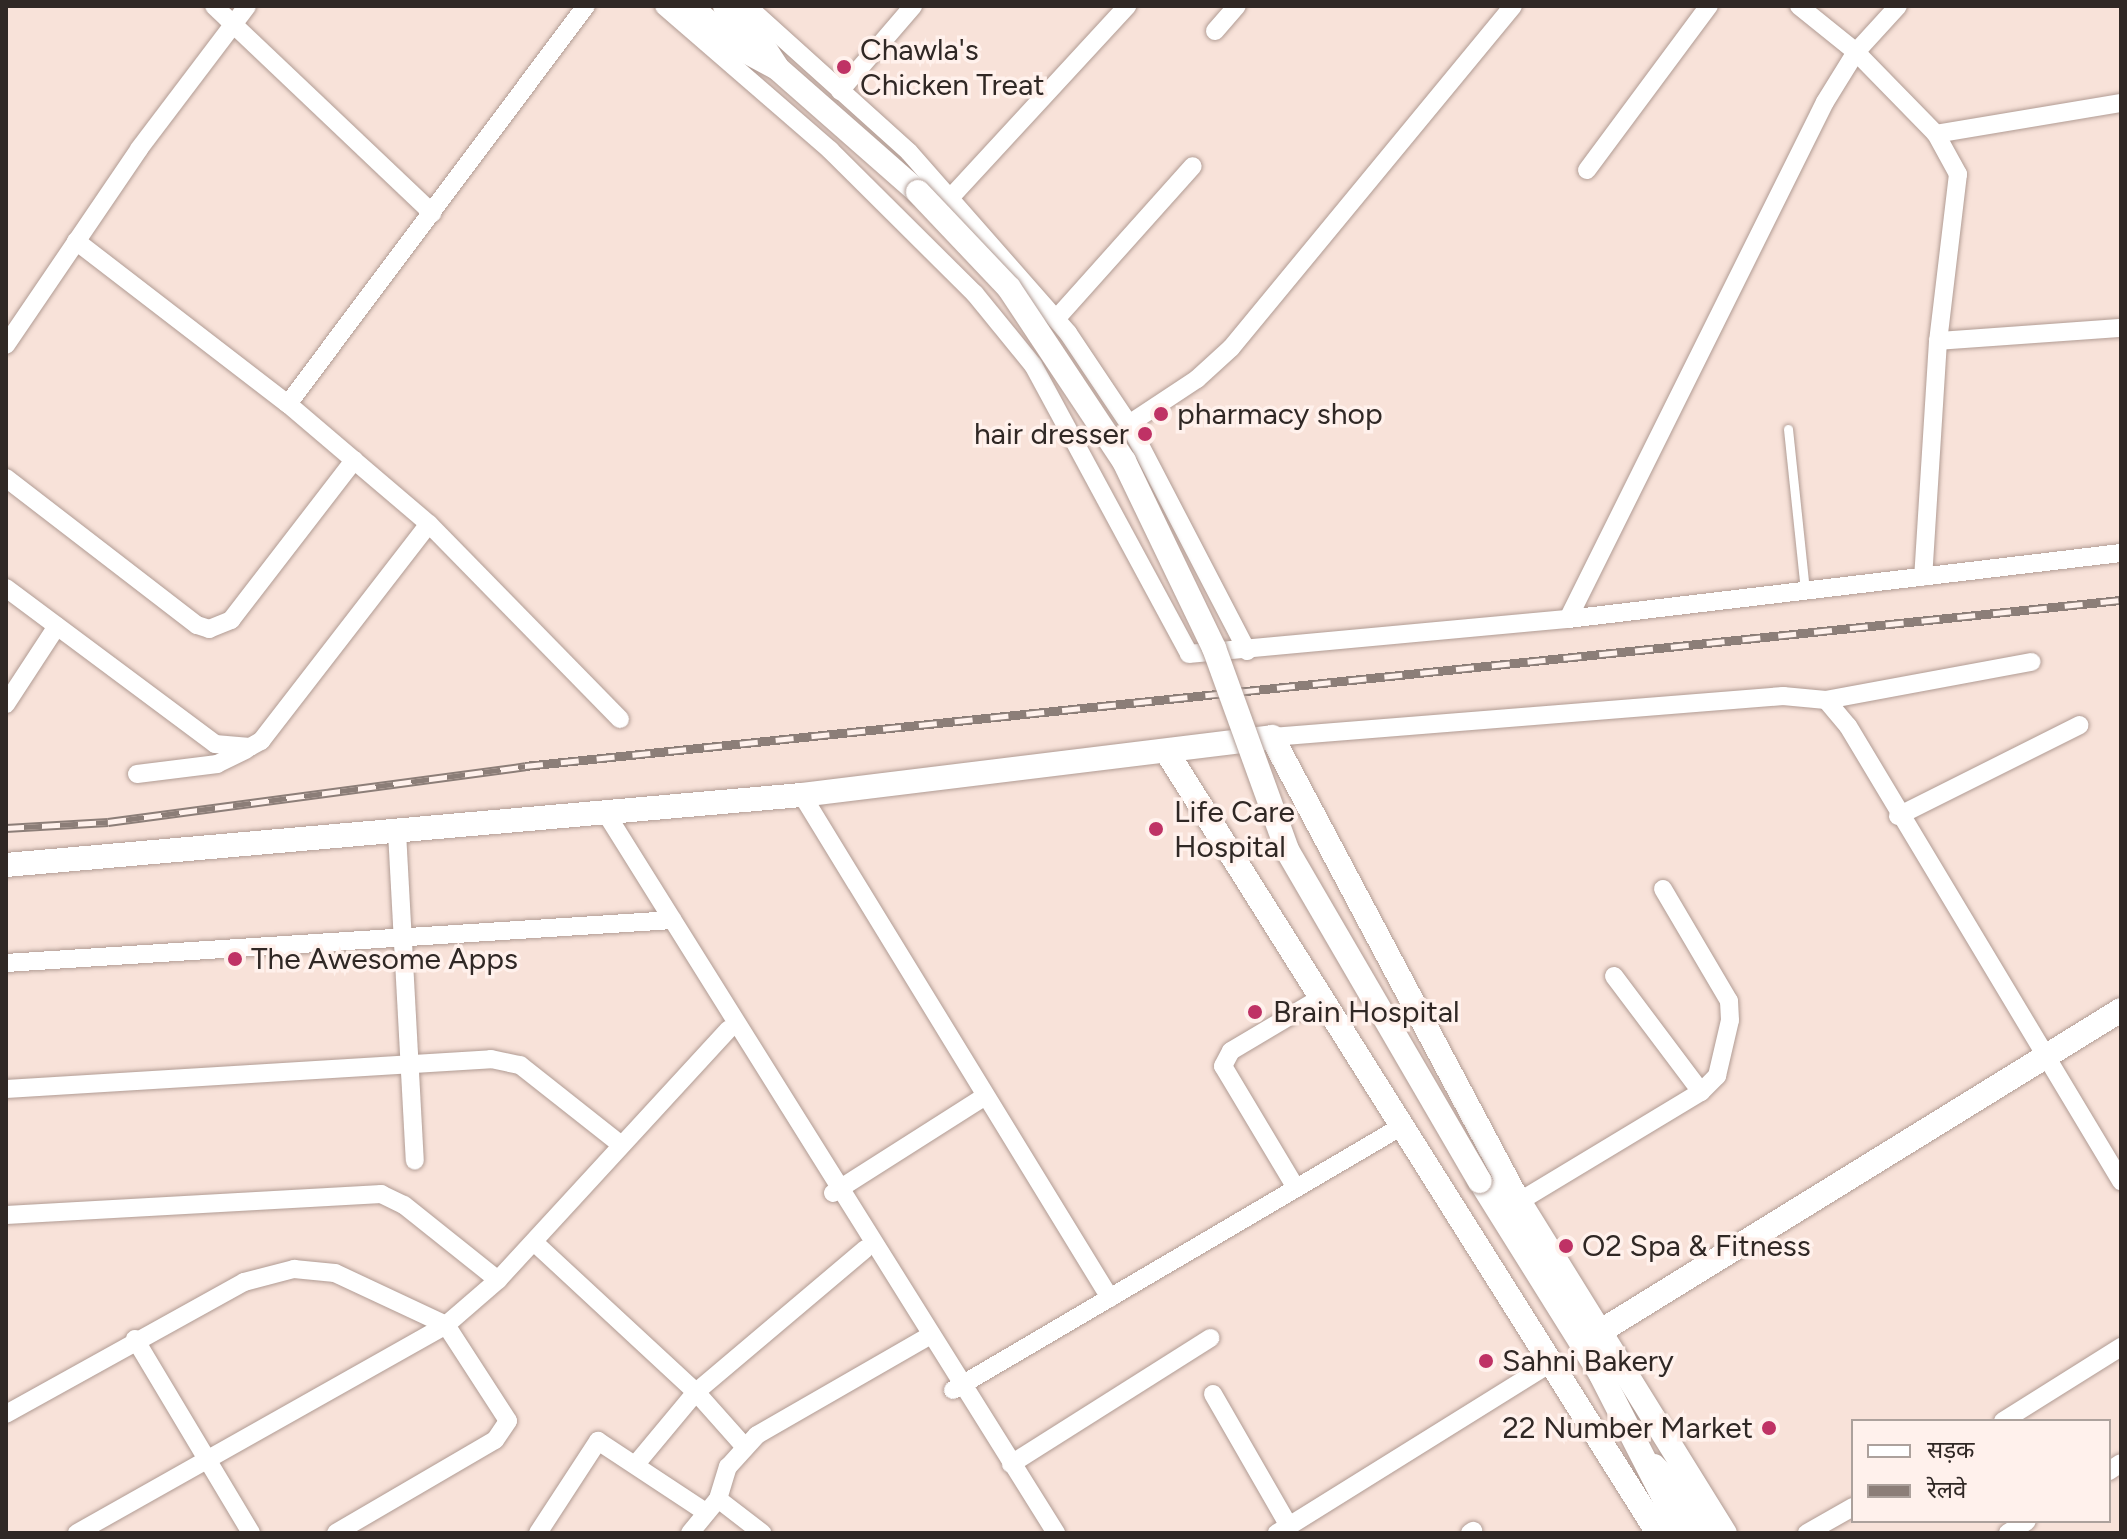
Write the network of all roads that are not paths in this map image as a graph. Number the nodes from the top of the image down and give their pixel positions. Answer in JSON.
{"nodes":[{"id":1,"x":214,"y":6,"type":"edge"},
{"id":2,"x":247,"y":6,"type":"edge"},
{"id":3,"x":586,"y":6,"type":"edge"},
{"id":4,"x":664,"y":6,"type":"edge"},
{"id":5,"x":690,"y":6,"type":"edge"},
{"id":6,"x":725,"y":6,"type":"edge"},
{"id":7,"x":747,"y":6,"type":"edge"},
{"id":8,"x":913,"y":6,"type":"edge"},
{"id":9,"x":1127,"y":6,"type":"edge"},
{"id":10,"x":1513,"y":6,"type":"edge"},
{"id":11,"x":1709,"y":6,"type":"edge"},
{"id":12,"x":1799,"y":6,"type":"edge"},
{"id":13,"x":1898,"y":6,"type":"edge"},
{"id":14,"x":1232,"y":8,"type":"edge"},
{"id":15,"x":234,"y":24,"type":"junction"},
{"id":16,"x":1215,"y":31,"type":"dead end"},
{"id":17,"x":1856,"y":52,"type":"junction"},
{"id":18,"x":777,"y":68,"type":"junction"},
{"id":19,"x":840,"y":91,"type":"junction"},
{"id":20,"x":2121,"y":103,"type":"edge"},
{"id":21,"x":1936,"y":134,"type":"junction"},
{"id":22,"x":1193,"y":166,"type":"dead end"},
{"id":23,"x":1587,"y":170,"type":"dead end"},
{"id":24,"x":951,"y":197,"type":"junction"},
{"id":25,"x":432,"y":213,"type":"junction"},
{"id":26,"x":76,"y":241,"type":"junction"},
{"id":27,"x":1056,"y":319,"type":"junction"},
{"id":28,"x":2121,"y":328,"type":"edge"},
{"id":29,"x":1938,"y":341,"type":"junction"},
{"id":30,"x":6,"y":345,"type":"edge"},
{"id":31,"x":288,"y":404,"type":"junction"},
{"id":32,"x":1129,"y":424,"type":"junction"},
{"id":33,"x":1788,"y":429,"type":"dead end"},
{"id":34,"x":354,"y":460,"type":"junction"},
{"id":35,"x":6,"y":478,"type":"edge"},
{"id":36,"x":429,"y":524,"type":"junction"},
{"id":37,"x":2121,"y":553,"type":"edge"},
{"id":38,"x":1923,"y":577,"type":"junction"},
{"id":39,"x":6,"y":588,"type":"edge"},
{"id":40,"x":1805,"y":591,"type":"junction"},
{"id":41,"x":1568,"y":619,"type":"junction"},
{"id":42,"x":57,"y":626,"type":"junction"},
{"id":43,"x":1247,"y":651,"type":"junction"},
{"id":44,"x":2032,"y":662,"type":"dead end"},
{"id":45,"x":1826,"y":700,"type":"junction"},
{"id":46,"x":6,"y":704,"type":"edge"},
{"id":47,"x":620,"y":719,"type":"dead end"},
{"id":48,"x":2080,"y":725,"type":"dead end"},
{"id":49,"x":1272,"y":737,"type":"junction"},
{"id":50,"x":250,"y":747,"type":"junction"},
{"id":51,"x":1168,"y":754,"type":"junction"},
{"id":52,"x":137,"y":774,"type":"dead end"},
{"id":53,"x":802,"y":795,"type":"junction"},
{"id":54,"x":601,"y":816,"type":"junction"},
{"id":55,"x":1898,"y":816,"type":"junction"},
{"id":56,"x":397,"y":832,"type":"junction"},
{"id":57,"x":6,"y":865,"type":"edge"},
{"id":58,"x":1663,"y":889,"type":"dead end"},
{"id":59,"x":667,"y":920,"type":"junction"},
{"id":60,"x":403,"y":937,"type":"junction"},
{"id":61,"x":6,"y":963,"type":"edge"},
{"id":62,"x":1614,"y":976,"type":"dead end"},
{"id":63,"x":1322,"y":997,"type":"junction"},
{"id":64,"x":2121,"y":1010,"type":"edge"},
{"id":65,"x":728,"y":1030,"type":"junction"},
{"id":66,"x":2047,"y":1058,"type":"junction"},
{"id":67,"x":410,"y":1060,"type":"junction"},
{"id":68,"x":6,"y":1089,"type":"edge"},
{"id":69,"x":1701,"y":1092,"type":"junction"},
{"id":70,"x":985,"y":1096,"type":"junction"},
{"id":71,"x":1402,"y":1126,"type":"junction"},
{"id":72,"x":620,"y":1144,"type":"junction"},
{"id":73,"x":415,"y":1161,"type":"dead end"},
{"id":74,"x":2121,"y":1181,"type":"edge"},
{"id":75,"x":1296,"y":1188,"type":"junction"},
{"id":76,"x":836,"y":1191,"type":"junction"},
{"id":77,"x":1520,"y":1201,"type":"junction"},
{"id":78,"x":6,"y":1215,"type":"edge"},
{"id":79,"x":535,"y":1243,"type":"junction"},
{"id":80,"x":865,"y":1249,"type":"junction"},
{"id":81,"x":498,"y":1280,"type":"junction"},
{"id":82,"x":1110,"y":1298,"type":"junction"},
{"id":83,"x":446,"y":1325,"type":"junction"},
{"id":84,"x":1601,"y":1331,"type":"junction"},
{"id":85,"x":926,"y":1338,"type":"junction"},
{"id":86,"x":1210,"y":1338,"type":"dead end"},
{"id":87,"x":135,"y":1339,"type":"junction"},
{"id":88,"x":2121,"y":1347,"type":"edge"},
{"id":89,"x":1551,"y":1363,"type":"junction"},
{"id":90,"x":957,"y":1388,"type":"junction"},
{"id":91,"x":696,"y":1392,"type":"junction"},
{"id":92,"x":1213,"y":1394,"type":"dead end"},
{"id":93,"x":6,"y":1414,"type":"edge"},
{"id":94,"x":2006,"y":1419,"type":"edge"},
{"id":95,"x":744,"y":1446,"type":"junction"},
{"id":96,"x":207,"y":1459,"type":"junction"},
{"id":97,"x":1647,"y":1459,"type":"junction"},
{"id":98,"x":636,"y":1464,"type":"junction"},
{"id":99,"x":1011,"y":1464,"type":"junction"},
{"id":100,"x":718,"y":1499,"type":"junction"},
{"id":101,"x":1851,"y":1508,"type":"edge"},
{"id":102,"x":704,"y":1511,"type":"junction"},
{"id":103,"x":1283,"y":1529,"type":"edge"},
{"id":104,"x":77,"y":1533,"type":"edge"},
{"id":105,"x":251,"y":1533,"type":"edge"},
{"id":106,"x":336,"y":1533,"type":"edge"},
{"id":107,"x":538,"y":1533,"type":"edge"},
{"id":108,"x":690,"y":1533,"type":"edge"},
{"id":109,"x":762,"y":1533,"type":"edge"},
{"id":110,"x":1042,"y":1533,"type":"edge"},
{"id":111,"x":1056,"y":1533,"type":"edge"},
{"id":112,"x":1658,"y":1533,"type":"edge"},
{"id":113,"x":1682,"y":1533,"type":"edge"},
{"id":114,"x":1706,"y":1533,"type":"edge"},
{"id":115,"x":1725,"y":1533,"type":"edge"},
{"id":116,"x":1807,"y":1533,"type":"edge"}],
"edges":[{"from":1,"to":15,"type":"street"},
{"from":2,"to":15,"type":"street"},
{"from":3,"to":25,"type":"street"},
{"from":4,"to":43,"type":"street"},
{"from":5,"to":18,"type":"street"},
{"from":6,"to":18,"type":"street"},
{"from":7,"to":19,"type":"street"},
{"from":8,"to":19,"type":"street"},
{"from":9,"to":24,"type":"street"},
{"from":10,"to":32,"type":"street"},
{"from":11,"to":23,"type":"street"},
{"from":12,"to":17,"type":"street"},
{"from":13,"to":17,"type":"street"},
{"from":14,"to":16,"type":"street"},
{"from":15,"to":25,"type":"street"},
{"from":15,"to":26,"type":"street"},
{"from":17,"to":21,"type":"street"},
{"from":17,"to":41,"type":"street"},
{"from":18,"to":97,"type":"street","bridge":true},
{"from":19,"to":24,"type":"street"},
{"from":20,"to":21,"type":"street"},
{"from":21,"to":29,"type":"street"},
{"from":22,"to":27,"type":"street"},
{"from":24,"to":27,"type":"street"},
{"from":25,"to":31,"type":"street"},
{"from":26,"to":30,"type":"street"},
{"from":26,"to":31,"type":"street"},
{"from":27,"to":32,"type":"street"},
{"from":28,"to":29,"type":"street"},
{"from":29,"to":38,"type":"street"},
{"from":31,"to":34,"type":"street"},
{"from":32,"to":43,"type":"street"},
{"from":33,"to":40,"type":"lane"},
{"from":34,"to":35,"type":"street"},
{"from":34,"to":36,"type":"street"},
{"from":36,"to":47,"type":"street"},
{"from":36,"to":50,"type":"street"},
{"from":37,"to":38,"type":"street"},
{"from":38,"to":40,"type":"street"},
{"from":39,"to":42,"type":"street"},
{"from":40,"to":41,"type":"street"},
{"from":41,"to":43,"type":"street"},
{"from":42,"to":46,"type":"street"},
{"from":42,"to":50,"type":"street"},
{"from":44,"to":45,"type":"street"},
{"from":45,"to":49,"type":"street"},
{"from":45,"to":55,"type":"street"},
{"from":48,"to":55,"type":"street"},
{"from":49,"to":51,"type":"street"},
{"from":49,"to":77,"type":"street"},
{"from":50,"to":52,"type":"street"},
{"from":51,"to":53,"type":"street"},
{"from":51,"to":63,"type":"street"},
{"from":53,"to":54,"type":"street"},
{"from":53,"to":70,"type":"street"},
{"from":54,"to":56,"type":"street"},
{"from":54,"to":59,"type":"street"},
{"from":55,"to":66,"type":"street"},
{"from":56,"to":57,"type":"street"},
{"from":56,"to":60,"type":"street"},
{"from":58,"to":69,"type":"street"},
{"from":59,"to":60,"type":"street"},
{"from":59,"to":65,"type":"street"},
{"from":59,"to":76,"type":"street"},
{"from":60,"to":61,"type":"street"},
{"from":60,"to":67,"type":"street"},
{"from":62,"to":69,"type":"street"},
{"from":63,"to":71,"type":"street"},
{"from":63,"to":75,"type":"street"},
{"from":64,"to":66,"type":"street"},
{"from":65,"to":72,"type":"street"},
{"from":65,"to":76,"type":"street"},
{"from":66,"to":74,"type":"street"},
{"from":66,"to":84,"type":"street"},
{"from":67,"to":68,"type":"street"},
{"from":67,"to":72,"type":"street"},
{"from":67,"to":73,"type":"street"},
{"from":69,"to":77,"type":"street"},
{"from":70,"to":76,"type":"street"},
{"from":70,"to":82,"type":"street"},
{"from":71,"to":75,"type":"street"},
{"from":71,"to":89,"type":"street"},
{"from":72,"to":79,"type":"street"},
{"from":75,"to":82,"type":"street"},
{"from":76,"to":80,"type":"street"},
{"from":76,"to":85,"type":"street"},
{"from":77,"to":84,"type":"street"},
{"from":78,"to":81,"type":"street"},
{"from":79,"to":81,"type":"street"},
{"from":79,"to":91,"type":"street"},
{"from":80,"to":85,"type":"street"},
{"from":80,"to":91,"type":"street"},
{"from":81,"to":83,"type":"street"},
{"from":82,"to":90,"type":"street"},
{"from":83,"to":87,"type":"street"},
{"from":83,"to":96,"type":"street"},
{"from":83,"to":106,"type":"street"},
{"from":84,"to":115,"type":"street"},
{"from":85,"to":90,"type":"street"},
{"from":85,"to":95,"type":"street"},
{"from":86,"to":99,"type":"street"},
{"from":87,"to":93,"type":"street"},
{"from":87,"to":96,"type":"street"},
{"from":88,"to":94,"type":"street"},
{"from":89,"to":103,"type":"street"},
{"from":89,"to":112,"type":"street"},
{"from":90,"to":99,"type":"street"},
{"from":90,"to":110,"type":"street"},
{"from":91,"to":95,"type":"street"},
{"from":91,"to":98,"type":"street"},
{"from":92,"to":103,"type":"street"},
{"from":95,"to":100,"type":"street"},
{"from":96,"to":104,"type":"street"},
{"from":96,"to":105,"type":"street"},
{"from":97,"to":113,"type":"street"},
{"from":97,"to":114,"type":"street"},
{"from":98,"to":102,"type":"street"},
{"from":98,"to":107,"type":"street"},
{"from":99,"to":111,"type":"street"},
{"from":100,"to":102,"type":"street"},
{"from":100,"to":109,"type":"street"},
{"from":101,"to":116,"type":"street"},
{"from":102,"to":108,"type":"street"}]}
